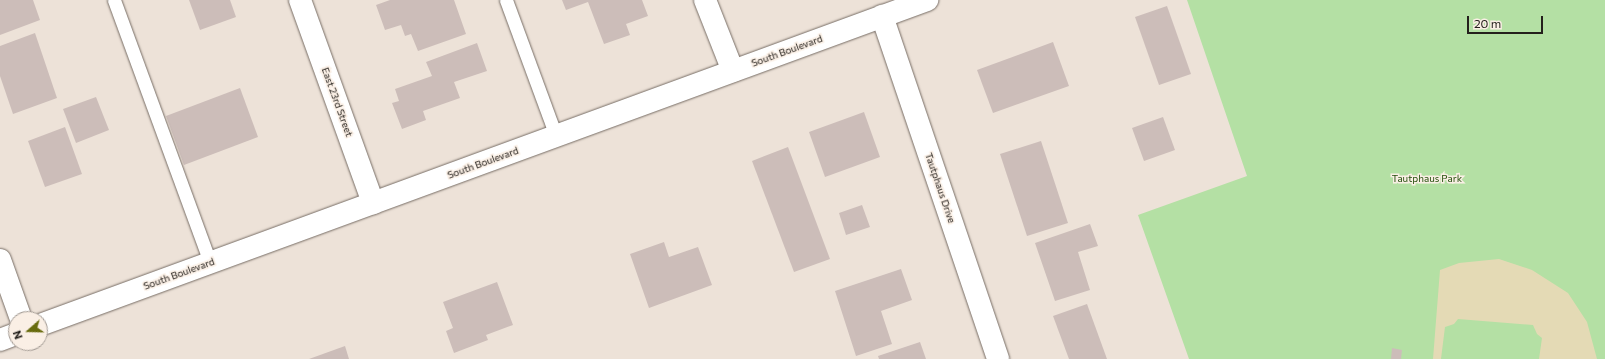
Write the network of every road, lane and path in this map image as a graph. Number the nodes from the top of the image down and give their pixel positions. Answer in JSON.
{"nodes":[{"id":1,"x":114,"y":0,"type":"edge"},
{"id":2,"x":300,"y":0,"type":"edge"},
{"id":3,"x":506,"y":0,"type":"edge"},
{"id":4,"x":705,"y":0,"type":"edge"},
{"id":5,"x":913,"y":2,"type":"edge"},
{"id":6,"x":882,"y":16,"type":"junction"},
{"id":7,"x":733,"y":71,"type":"junction"},
{"id":8,"x":556,"y":136,"type":"junction"},
{"id":9,"x":373,"y":203,"type":"junction"},
{"id":10,"x":0,"y":260,"type":"edge"},
{"id":11,"x":210,"y":263,"type":"junction"},
{"id":12,"x":18,"y":311,"type":"edge"},
{"id":13,"x":48,"y":322,"type":"edge"},
{"id":14,"x":998,"y":359,"type":"edge"}],
"edges":[{"from":1,"to":11,"type":"lane"},
{"from":2,"to":9,"type":"street","name":"East 23rd Street"},
{"from":3,"to":8,"type":"lane"},
{"from":4,"to":7,"type":"street"},
{"from":5,"to":6,"type":"street","name":"South Boulevard"},
{"from":6,"to":7,"type":"street","name":"South Boulevard"},
{"from":6,"to":14,"type":"street","name":"Tautphaus Drive"},
{"from":7,"to":8,"type":"street","name":"South Boulevard"},
{"from":8,"to":9,"type":"street","name":"South Boulevard"},
{"from":9,"to":11,"type":"street","name":"South Boulevard"},
{"from":10,"to":12,"type":"street"},
{"from":11,"to":13,"type":"street","name":"South Boulevard"}]}
